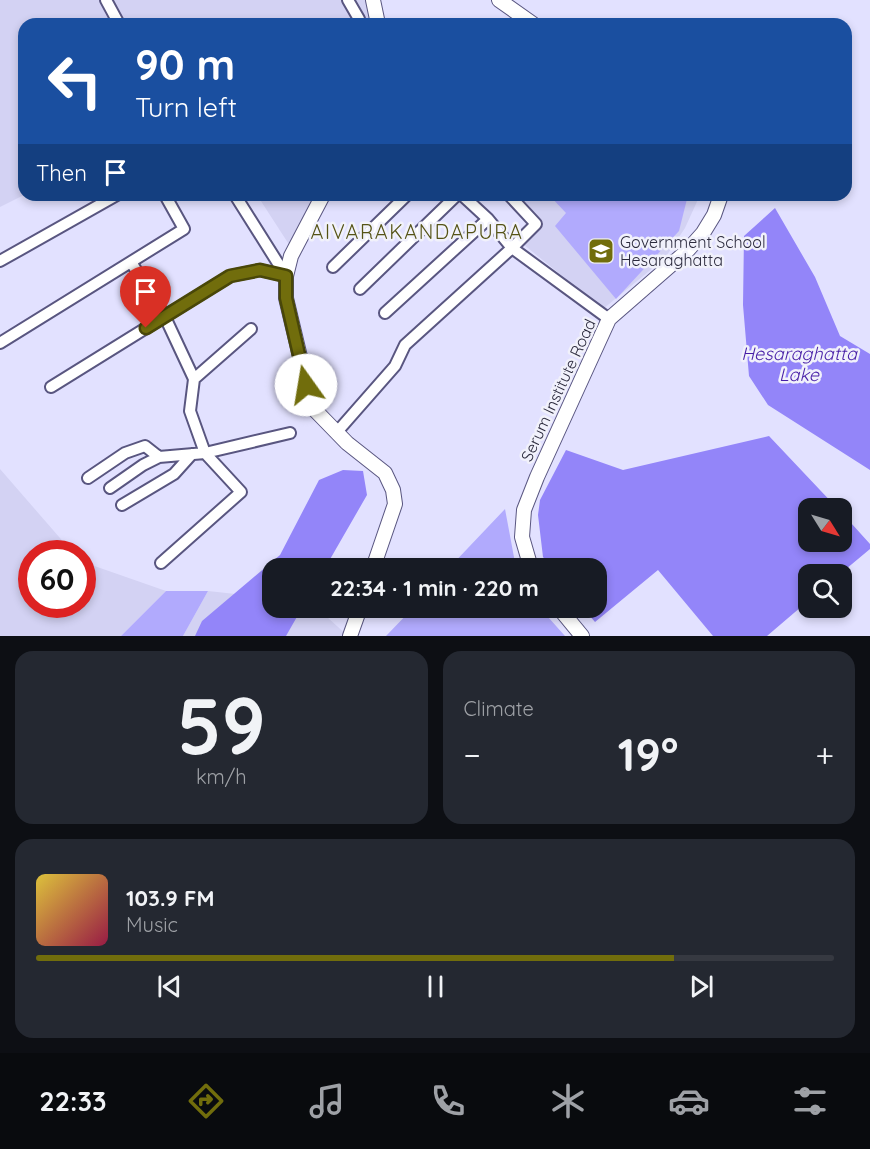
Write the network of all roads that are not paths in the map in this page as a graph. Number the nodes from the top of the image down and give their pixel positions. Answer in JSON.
{"nodes":[{"id":1,"x":106,"y":0,"type":"edge"},
{"id":2,"x":348,"y":0,"type":"edge"},
{"id":3,"x":373,"y":0,"type":"edge"},
{"id":4,"x":498,"y":0,"type":"edge"},
{"id":5,"x":116,"y":18,"type":"edge"},
{"id":6,"x":358,"y":18,"type":"edge"},
{"id":7,"x":377,"y":18,"type":"edge"},
{"id":8,"x":524,"y":18,"type":"edge"},
{"id":9,"x":106,"y":201,"type":"edge"},
{"id":10,"x":168,"y":201,"type":"edge"},
{"id":11,"x":239,"y":201,"type":"edge"},
{"id":12,"x":320,"y":201,"type":"edge"},
{"id":13,"x":401,"y":201,"type":"edge"},
{"id":14,"x":453,"y":201,"type":"edge"},
{"id":15,"x":466,"y":201,"type":"edge"},
{"id":16,"x":515,"y":201,"type":"edge"},
{"id":17,"x":719,"y":201,"type":"edge"},
{"id":18,"x":488,"y":219,"type":"junction"},
{"id":19,"x":512,"y":248,"type":"junction"},
{"id":20,"x":0,"y":261,"type":"edge"},
{"id":21,"x":131,"y":262,"type":"junction"},
{"id":22,"x":333,"y":267,"type":"dead end"},
{"id":23,"x":286,"y":276,"type":"junction"},
{"id":24,"x":360,"y":289,"type":"dead end"},
{"id":25,"x":385,"y":313,"type":"dead end"},
{"id":26,"x":165,"y":317,"type":"junction"},
{"id":27,"x":609,"y":319,"type":"junction"},
{"id":28,"x":251,"y":329,"type":"dead end"},
{"id":29,"x":0,"y":343,"type":"edge"},
{"id":30,"x":194,"y":379,"type":"junction"},
{"id":31,"x":51,"y":387,"type":"dead end"},
{"id":32,"x":337,"y":432,"type":"junction"},
{"id":33,"x":290,"y":433,"type":"dead end"},
{"id":34,"x":205,"y":453,"type":"junction"},
{"id":35,"x":192,"y":454,"type":"junction"},
{"id":36,"x":159,"y":457,"type":"junction"},
{"id":37,"x":88,"y":478,"type":"dead end"},
{"id":38,"x":110,"y":488,"type":"dead end"},
{"id":39,"x":122,"y":505,"type":"dead end"},
{"id":40,"x":376,"y":558,"type":"edge"},
{"id":41,"x":528,"y":558,"type":"edge"},
{"id":42,"x":161,"y":563,"type":"dead end"},
{"id":43,"x":356,"y":618,"type":"edge"},
{"id":44,"x":567,"y":618,"type":"edge"},
{"id":45,"x":350,"y":636,"type":"edge"},
{"id":46,"x":582,"y":636,"type":"edge"}],
"edges":[{"from":1,"to":5,"type":"street"},
{"from":2,"to":6,"type":"street"},
{"from":3,"to":7,"type":"main road"},
{"from":4,"to":8,"type":"main road"},
{"from":9,"to":20,"type":"street"},
{"from":10,"to":21,"type":"street"},
{"from":11,"to":23,"type":"street"},
{"from":12,"to":23,"type":"main road"},
{"from":13,"to":22,"type":"street"},
{"from":14,"to":24,"type":"street"},
{"from":15,"to":18,"type":"street"},
{"from":16,"to":19,"type":"street"},
{"from":17,"to":27,"type":"main road","name":"Serum Institute Road"},
{"from":18,"to":19,"type":"street"},
{"from":18,"to":25,"type":"street"},
{"from":19,"to":27,"type":"street"},
{"from":19,"to":32,"type":"street"},
{"from":21,"to":26,"type":"street"},
{"from":21,"to":29,"type":"street"},
{"from":23,"to":26,"type":"street"},
{"from":23,"to":32,"type":"main road"},
{"from":26,"to":30,"type":"street"},
{"from":26,"to":31,"type":"street"},
{"from":27,"to":41,"type":"main road","name":"Serum Institute Road"},
{"from":28,"to":30,"type":"street"},
{"from":30,"to":34,"type":"street"},
{"from":32,"to":40,"type":"main road"},
{"from":33,"to":34,"type":"street"},
{"from":34,"to":35,"type":"street"},
{"from":34,"to":42,"type":"street"},
{"from":35,"to":36,"type":"street"},
{"from":35,"to":39,"type":"street"},
{"from":36,"to":37,"type":"street"},
{"from":36,"to":38,"type":"street"},
{"from":43,"to":45,"type":"main road"},
{"from":44,"to":46,"type":"main road"}]}
